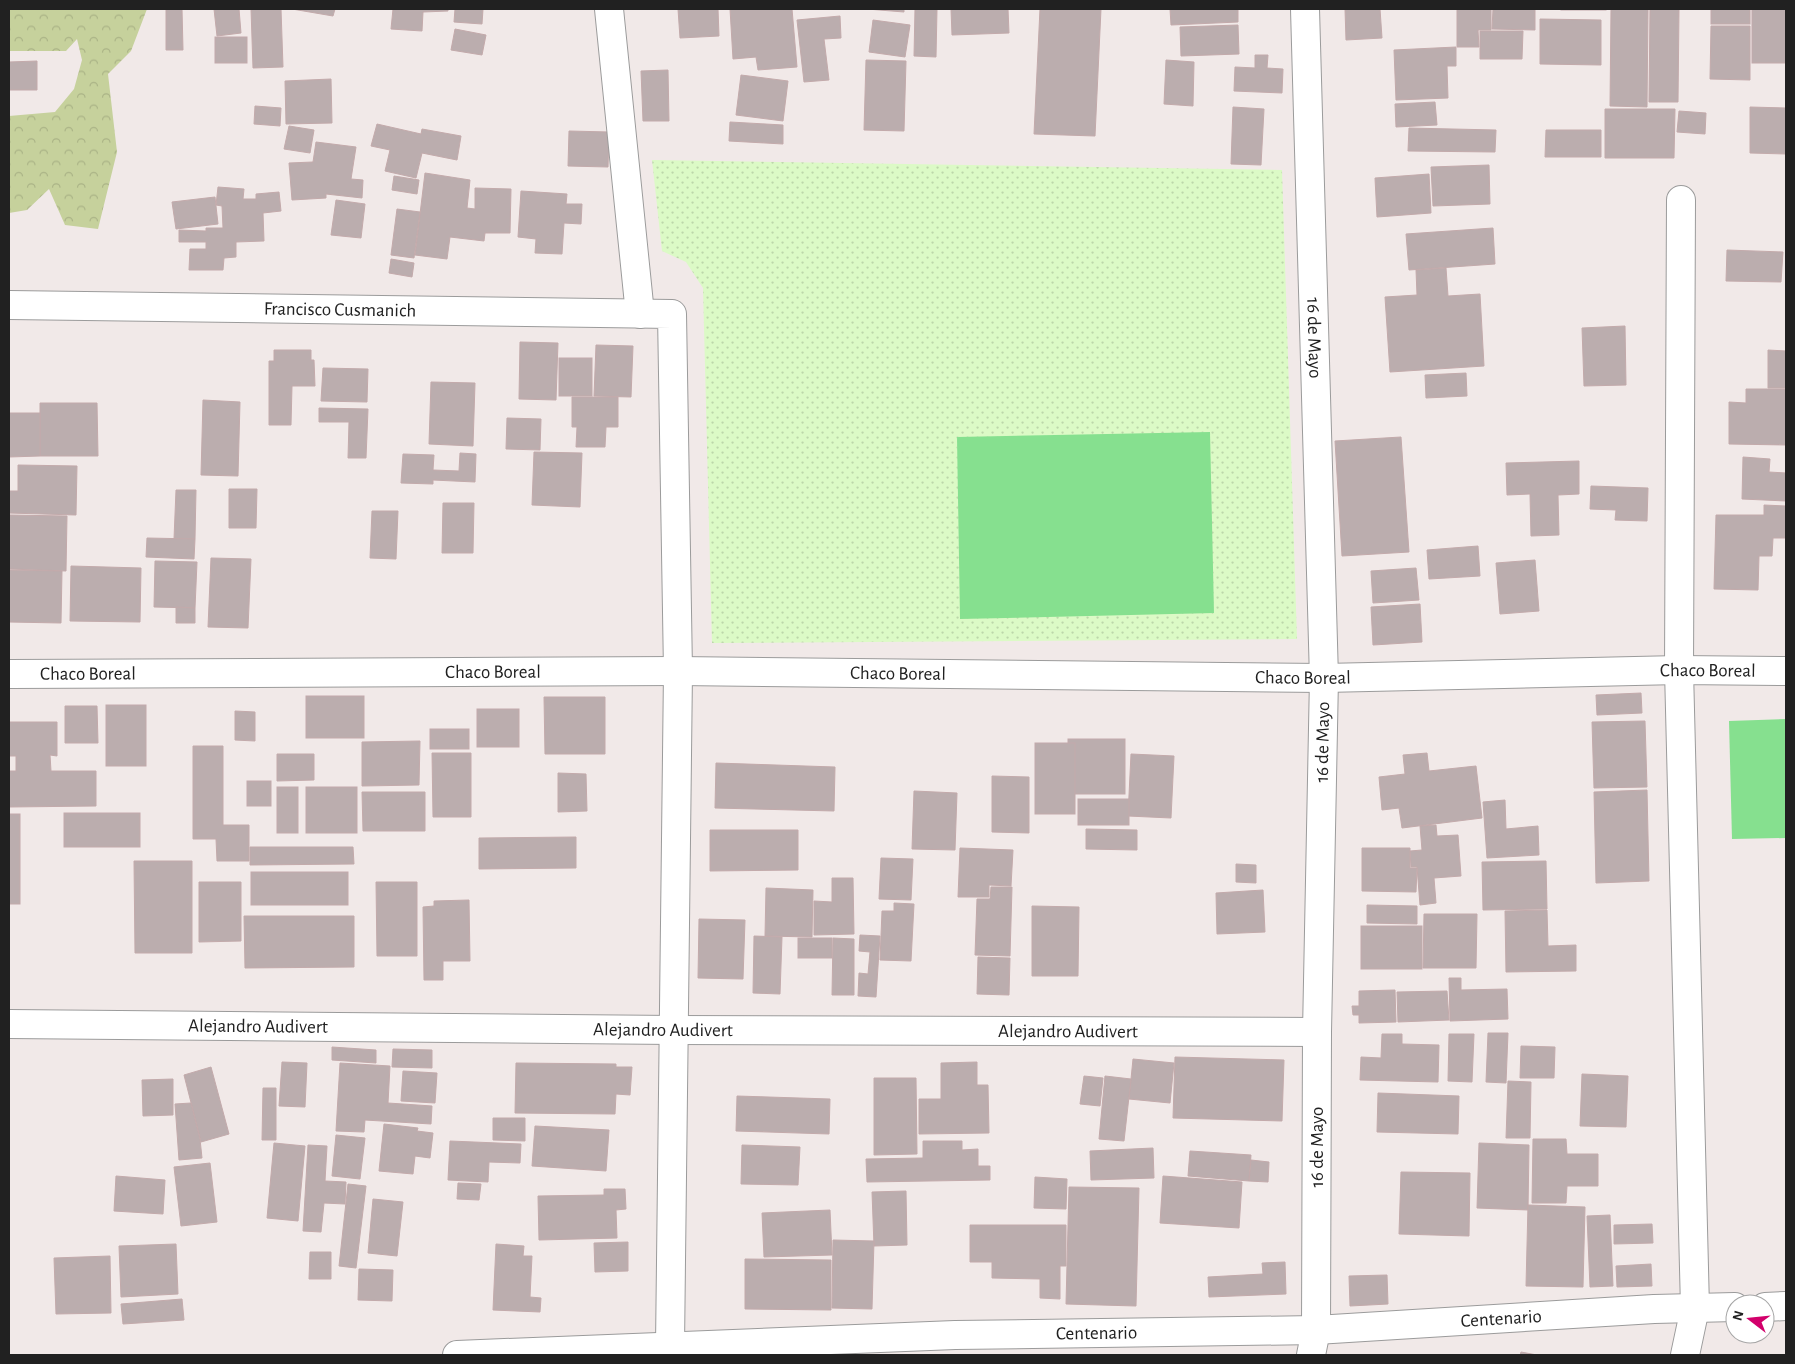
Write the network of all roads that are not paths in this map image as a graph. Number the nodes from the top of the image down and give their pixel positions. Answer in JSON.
{"nodes":[{"id":1,"x":609,"y":9,"type":"edge"},
{"id":2,"x":1306,"y":9,"type":"edge"},
{"id":3,"x":1681,"y":200,"type":"dead end"},
{"id":4,"x":9,"y":305,"type":"edge"},
{"id":5,"x":640,"y":314,"type":"junction"},
{"id":6,"x":1679,"y":670,"type":"junction"},
{"id":7,"x":678,"y":671,"type":"junction"},
{"id":8,"x":1786,"y":671,"type":"edge"},
{"id":9,"x":9,"y":674,"type":"edge"},
{"id":10,"x":1324,"y":678,"type":"junction"},
{"id":11,"x":9,"y":1024,"type":"edge"},
{"id":12,"x":674,"y":1030,"type":"junction"},
{"id":13,"x":1317,"y":1032,"type":"junction"},
{"id":14,"x":1725,"y":1307,"type":"edge"},
{"id":15,"x":1695,"y":1308,"type":"junction"},
{"id":16,"x":1314,"y":1343,"type":"edge"},
{"id":17,"x":953,"y":1345,"type":"edge"},
{"id":18,"x":670,"y":1346,"type":"junction"},
{"id":19,"x":457,"y":1355,"type":"edge"},
{"id":20,"x":1685,"y":1355,"type":"edge"}],
"edges":[{"from":1,"to":5,"type":"street"},
{"from":2,"to":10,"type":"street","name":"16 de Mayo"},
{"from":3,"to":6,"type":"street"},
{"from":4,"to":5,"type":"street","name":"Francisco Cusmanich"},
{"from":5,"to":7,"type":"street","name":"Francisco Cusmanich"},
{"from":6,"to":8,"type":"street","name":"Chaco Boreal"},
{"from":6,"to":10,"type":"street","name":"Chaco Boreal"},
{"from":6,"to":15,"type":"street"},
{"from":7,"to":9,"type":"street","name":"Chaco Boreal"},
{"from":7,"to":10,"type":"street","name":"Chaco Boreal"},
{"from":7,"to":12,"type":"street"},
{"from":10,"to":13,"type":"street","name":"16 de Mayo"},
{"from":11,"to":12,"type":"street","name":"Alejandro Audivert"},
{"from":12,"to":13,"type":"street","name":"Alejandro Audivert"},
{"from":12,"to":18,"type":"street"},
{"from":13,"to":16,"type":"street","name":"16 de Mayo"},
{"from":14,"to":15,"type":"street","name":"Centenario"},
{"from":15,"to":16,"type":"street","name":"Centenario"},
{"from":15,"to":20,"type":"street"},
{"from":16,"to":17,"type":"street","name":"Centenario"},
{"from":17,"to":18,"type":"street","name":"Centenario"},
{"from":18,"to":19,"type":"street","name":"Centenario"}]}
